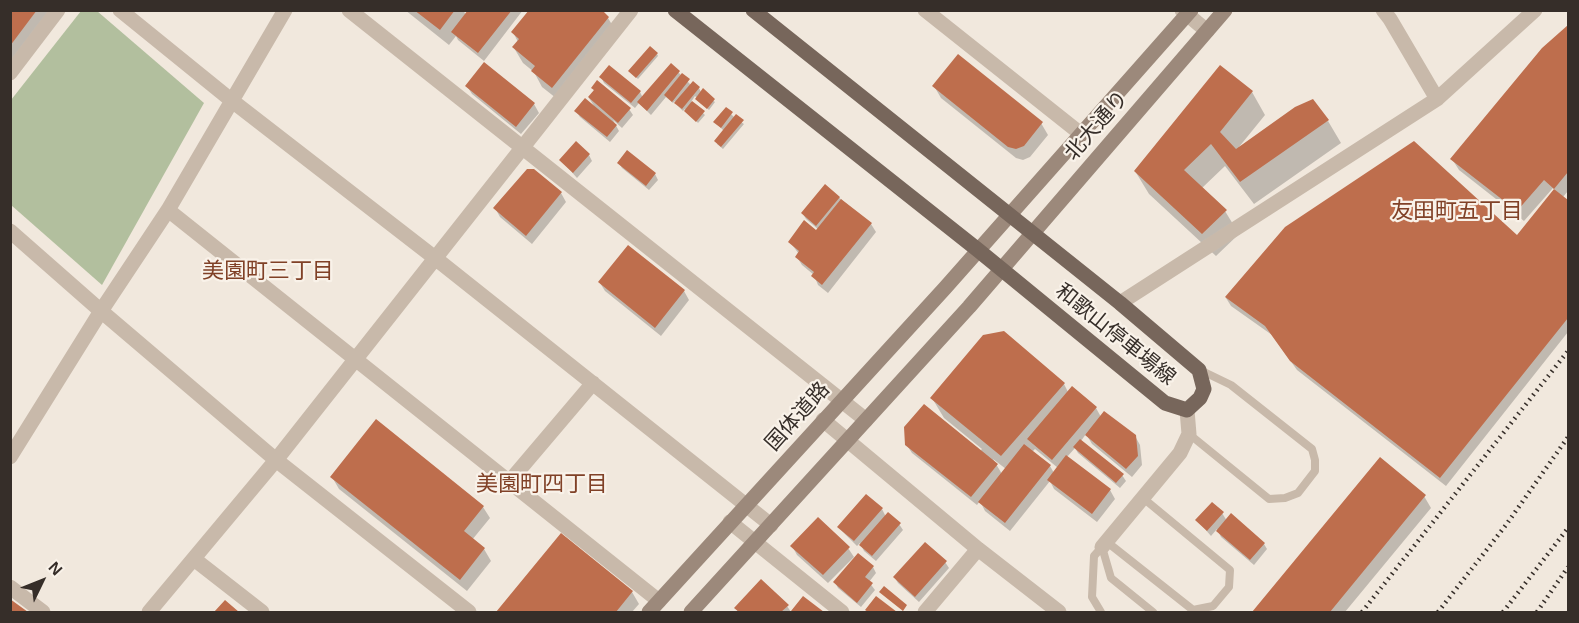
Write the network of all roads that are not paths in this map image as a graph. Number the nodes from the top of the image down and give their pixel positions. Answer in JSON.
{"nodes":[{"id":1,"x":58,"y":10,"type":"edge"},
{"id":2,"x":120,"y":10,"type":"edge"},
{"id":3,"x":285,"y":10,"type":"edge"},
{"id":4,"x":349,"y":10,"type":"edge"},
{"id":5,"x":631,"y":10,"type":"edge"},
{"id":6,"x":675,"y":10,"type":"edge"},
{"id":7,"x":753,"y":10,"type":"edge"},
{"id":8,"x":925,"y":10,"type":"edge"},
{"id":9,"x":1225,"y":10,"type":"edge"},
{"id":10,"x":1383,"y":10,"type":"edge"},
{"id":11,"x":1535,"y":10,"type":"edge"},
{"id":12,"x":1187,"y":12,"type":"edge"},
{"id":13,"x":1207,"y":31,"type":"junction"},
{"id":14,"x":10,"y":73,"type":"edge"},
{"id":15,"x":1437,"y":99,"type":"junction"},
{"id":16,"x":231,"y":100,"type":"junction"},
{"id":17,"x":1081,"y":134,"type":"junction"},
{"id":18,"x":522,"y":148,"type":"junction"},
{"id":19,"x":168,"y":210,"type":"junction"},
{"id":20,"x":1009,"y":215,"type":"junction"},
{"id":21,"x":10,"y":231,"type":"edge"},
{"id":22,"x":1032,"y":234,"type":"junction"},
{"id":23,"x":978,"y":250,"type":"junction"},
{"id":24,"x":435,"y":258,"type":"junction"},
{"id":25,"x":1002,"y":269,"type":"junction"},
{"id":26,"x":1120,"y":303,"type":"junction"},
{"id":27,"x":101,"y":311,"type":"junction"},
{"id":28,"x":355,"y":359,"type":"junction"},
{"id":29,"x":1200,"y":370,"type":"junction"},
{"id":30,"x":593,"y":383,"type":"junction"},
{"id":31,"x":841,"y":401,"type":"junction"},
{"id":32,"x":1187,"y":410,"type":"junction"},
{"id":33,"x":823,"y":420,"type":"junction"},
{"id":34,"x":867,"y":420,"type":"junction"},
{"id":35,"x":1189,"y":434,"type":"junction"},
{"id":36,"x":848,"y":440,"type":"junction"},
{"id":37,"x":10,"y":457,"type":"edge"},
{"id":38,"x":276,"y":460,"type":"junction"},
{"id":39,"x":509,"y":482,"type":"junction"},
{"id":40,"x":1143,"y":498,"type":"junction"},
{"id":41,"x":746,"y":505,"type":"junction"},
{"id":42,"x":730,"y":522,"type":"junction"},
{"id":43,"x":771,"y":525,"type":"junction"},
{"id":44,"x":755,"y":543,"type":"junction"},
{"id":45,"x":1104,"y":544,"type":"junction"},
{"id":46,"x":978,"y":549,"type":"junction"},
{"id":47,"x":194,"y":559,"type":"junction"},
{"id":48,"x":10,"y":587,"type":"edge"},
{"id":49,"x":654,"y":607,"type":"edge"},
{"id":50,"x":42,"y":612,"type":"edge"},
{"id":51,"x":149,"y":612,"type":"edge"},
{"id":52,"x":262,"y":612,"type":"edge"},
{"id":53,"x":469,"y":612,"type":"edge"},
{"id":54,"x":692,"y":612,"type":"edge"},
{"id":55,"x":842,"y":612,"type":"edge"},
{"id":56,"x":925,"y":612,"type":"edge"},
{"id":57,"x":1059,"y":612,"type":"edge"},
{"id":58,"x":1101,"y":612,"type":"edge"},
{"id":59,"x":1154,"y":612,"type":"edge"}],
"edges":[{"from":1,"to":14,"type":"street"},
{"from":2,"to":16,"type":"street"},
{"from":3,"to":16,"type":"street"},
{"from":4,"to":18,"type":"street"},
{"from":5,"to":18,"type":"street"},
{"from":6,"to":23,"type":"main road","name":"和歌山停車場線"},
{"from":7,"to":20,"type":"main road","name":"和歌山停車場線"},
{"from":8,"to":17,"type":"street"},
{"from":9,"to":13,"type":"street","name":"北大通り"},
{"from":10,"to":15,"type":"street"},
{"from":11,"to":15,"type":"street"},
{"from":12,"to":13,"type":"street"},
{"from":12,"to":17,"type":"street","name":"北大通り"},
{"from":13,"to":22,"type":"street","name":"北大通り"},
{"from":15,"to":26,"type":"street"},
{"from":16,"to":19,"type":"street"},
{"from":16,"to":24,"type":"street"},
{"from":17,"to":20,"type":"street","name":"北大通り"},
{"from":18,"to":24,"type":"street"},
{"from":18,"to":31,"type":"street"},
{"from":19,"to":27,"type":"street"},
{"from":19,"to":28,"type":"street"},
{"from":20,"to":22,"type":"main road","name":"和歌山停車場線"},
{"from":20,"to":23,"type":"street","name":"北大通り"},
{"from":21,"to":27,"type":"street"},
{"from":22,"to":25,"type":"street","name":"北大通り"},
{"from":22,"to":26,"type":"main road","name":"和歌山停車場線"},
{"from":23,"to":25,"type":"main road","name":"和歌山停車場線"},
{"from":23,"to":31,"type":"street","name":"国体道路"},
{"from":24,"to":28,"type":"street"},
{"from":24,"to":30,"type":"street"},
{"from":25,"to":32,"type":"main road","name":"和歌山停車場線"},
{"from":25,"to":34,"type":"street"},
{"from":26,"to":29,"type":"main road","name":"和歌山停車場線"},
{"from":27,"to":37,"type":"street"},
{"from":27,"to":38,"type":"street"},
{"from":28,"to":38,"type":"street"},
{"from":28,"to":39,"type":"street"},
{"from":29,"to":32,"type":"main road","name":"和歌山停車場線"},
{"from":29,"to":35,"type":"lane"},
{"from":30,"to":39,"type":"street"},
{"from":30,"to":41,"type":"street"},
{"from":31,"to":33,"type":"street","name":"国体道路"},
{"from":31,"to":34,"type":"street"},
{"from":32,"to":35,"type":"street"},
{"from":33,"to":36,"type":"street"},
{"from":33,"to":41,"type":"street","name":"国体道路"},
{"from":34,"to":36,"type":"street"},
{"from":35,"to":40,"type":"street"},
{"from":36,"to":43,"type":"street"},
{"from":36,"to":46,"type":"street"},
{"from":38,"to":47,"type":"street"},
{"from":38,"to":53,"type":"street"},
{"from":39,"to":49,"type":"street"},
{"from":40,"to":45,"type":"street"},
{"from":40,"to":45,"type":"lane"},
{"from":41,"to":42,"type":"street","name":"国体道路"},
{"from":41,"to":43,"type":"street"},
{"from":42,"to":44,"type":"street"},
{"from":42,"to":49,"type":"street","name":"国体道路"},
{"from":43,"to":44,"type":"street"},
{"from":44,"to":54,"type":"street"},
{"from":44,"to":55,"type":"street"},
{"from":45,"to":58,"type":"lane"},
{"from":45,"to":59,"type":"lane"},
{"from":46,"to":56,"type":"street"},
{"from":46,"to":57,"type":"street"},
{"from":47,"to":51,"type":"street"},
{"from":47,"to":52,"type":"street"},
{"from":48,"to":50,"type":"street"}]}
